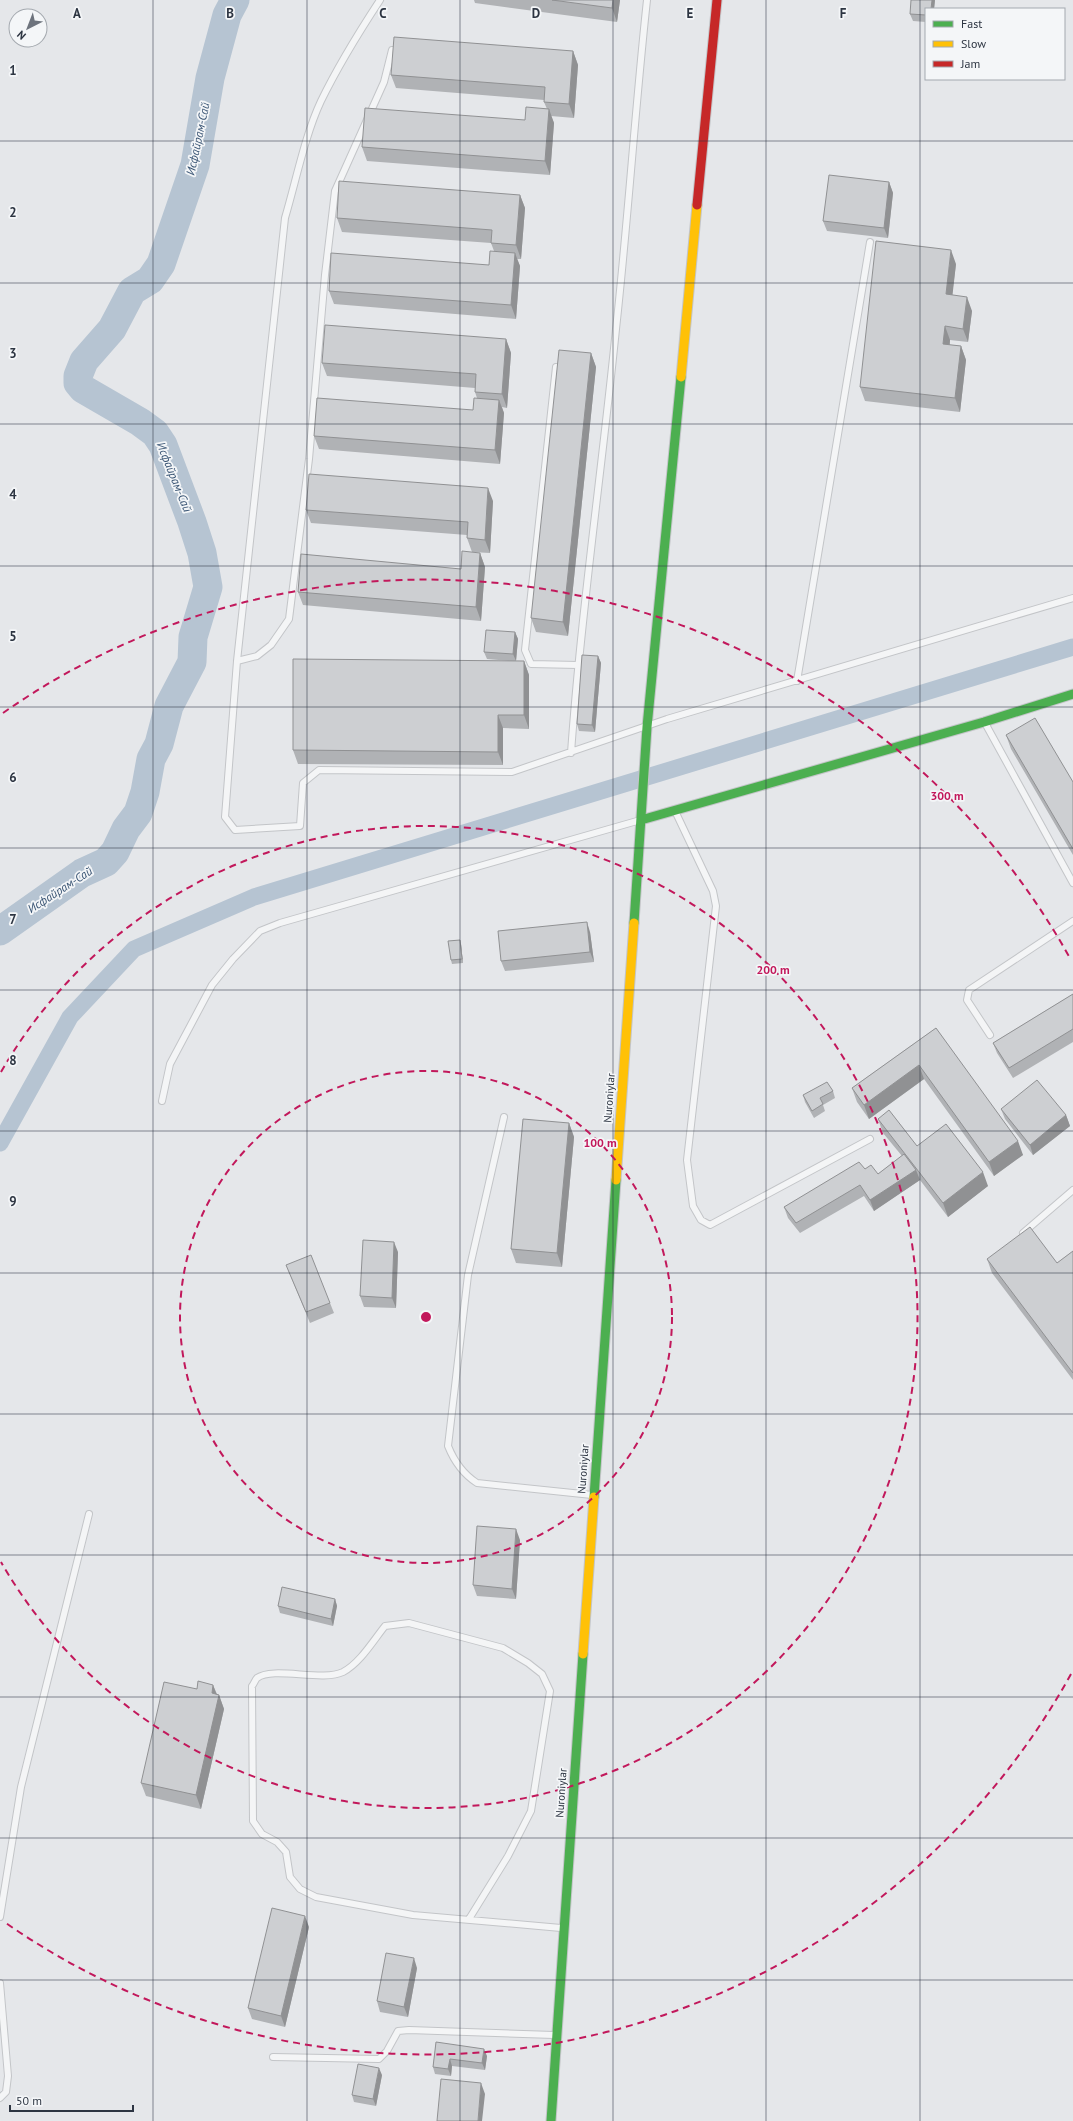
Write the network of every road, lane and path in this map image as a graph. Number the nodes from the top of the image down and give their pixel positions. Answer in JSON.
{"nodes":[{"id":1,"x":380,"y":0,"type":"edge"},
{"id":2,"x":647,"y":0,"type":"edge"},
{"id":3,"x":717,"y":0,"type":"edge"},
{"id":4,"x":392,"y":50,"type":"edge"},
{"id":5,"x":870,"y":242,"type":"dead end"},
{"id":6,"x":556,"y":367,"type":"edge"},
{"id":7,"x":1073,"y":598,"type":"edge"},
{"id":8,"x":237,"y":661,"type":"junction"},
{"id":9,"x":578,"y":665,"type":"junction"},
{"id":10,"x":797,"y":681,"type":"junction"},
{"id":11,"x":1073,"y":694,"type":"edge"},
{"id":12,"x":984,"y":722,"type":"junction"},
{"id":13,"x":646,"y":727,"type":"junction"},
{"id":14,"x":572,"y":753,"type":"junction"},
{"id":15,"x":675,"y":809,"type":"junction"},
{"id":16,"x":641,"y":820,"type":"junction"},
{"id":17,"x":1073,"y":883,"type":"edge"},
{"id":18,"x":1073,"y":921,"type":"edge"},
{"id":19,"x":990,"y":1035,"type":"dead end"},
{"id":20,"x":162,"y":1101,"type":"dead end"},
{"id":21,"x":504,"y":1117,"type":"dead end"},
{"id":22,"x":870,"y":1139,"type":"dead end"},
{"id":23,"x":1073,"y":1190,"type":"edge"},
{"id":24,"x":1018,"y":1237,"type":"edge"},
{"id":25,"x":594,"y":1495,"type":"junction"},
{"id":26,"x":89,"y":1514,"type":"dead end"},
{"id":27,"x":0,"y":1917,"type":"edge"},
{"id":28,"x":469,"y":1920,"type":"junction"},
{"id":29,"x":564,"y":1928,"type":"junction"},
{"id":30,"x":0,"y":1983,"type":"edge"},
{"id":31,"x":558,"y":2036,"type":"junction"},
{"id":32,"x":273,"y":2057,"type":"dead end"},
{"id":33,"x":0,"y":2098,"type":"edge"},
{"id":34,"x":551,"y":2121,"type":"edge"}],
"edges":[{"from":1,"to":8,"type":"lane"},
{"from":2,"to":9,"type":"lane"},
{"from":3,"to":13,"type":"main road","name":"Nuroniylar"},
{"from":4,"to":8,"type":"lane"},
{"from":5,"to":10,"type":"lane"},
{"from":6,"to":9,"type":"lane"},
{"from":7,"to":10,"type":"lane"},
{"from":8,"to":14,"type":"lane"},
{"from":9,"to":14,"type":"lane"},
{"from":10,"to":13,"type":"lane"},
{"from":11,"to":12,"type":"main road"},
{"from":12,"to":15,"type":"main road"},
{"from":12,"to":17,"type":"lane"},
{"from":13,"to":14,"type":"lane"},
{"from":13,"to":16,"type":"main road","name":"Nuroniylar"},
{"from":15,"to":16,"type":"main road"},
{"from":15,"to":22,"type":"lane"},
{"from":16,"to":20,"type":"lane"},
{"from":16,"to":25,"type":"main road","name":"Nuroniylar"},
{"from":18,"to":19,"type":"lane"},
{"from":21,"to":25,"type":"lane"},
{"from":23,"to":24,"type":"lane"},
{"from":25,"to":29,"type":"main road","name":"Nuroniylar"},
{"from":26,"to":27,"type":"lane"},
{"from":28,"to":28,"type":"lane"},
{"from":28,"to":29,"type":"lane"},
{"from":29,"to":31,"type":"main road","name":"Nuroniylar"},
{"from":30,"to":33,"type":"lane"},
{"from":31,"to":32,"type":"lane"},
{"from":31,"to":34,"type":"main road","name":"Nuroniylar"}]}
